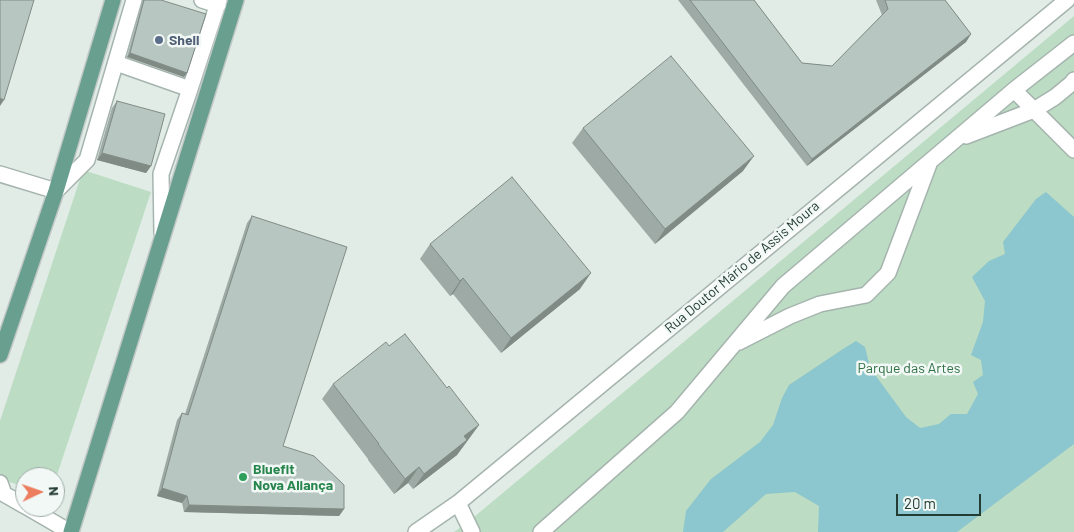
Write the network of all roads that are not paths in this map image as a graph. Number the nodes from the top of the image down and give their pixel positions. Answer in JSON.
{"nodes":[{"id":1,"x":113,"y":0,"type":"edge"},
{"id":2,"x":134,"y":0,"type":"edge"},
{"id":3,"x":202,"y":0,"type":"edge"},
{"id":4,"x":236,"y":0,"type":"edge"},
{"id":5,"x":1067,"y":0,"type":"edge"},
{"id":6,"x":218,"y":3,"type":"edge"},
{"id":7,"x":1074,"y":43,"type":"edge"},
{"id":8,"x":116,"y":62,"type":"junction"},
{"id":9,"x":1074,"y":80,"type":"edge"},
{"id":10,"x":190,"y":89,"type":"junction"},
{"id":11,"x":1014,"y":90,"type":"junction"},
{"id":12,"x":1034,"y":110,"type":"junction"},
{"id":13,"x":956,"y":140,"type":"junction"},
{"id":14,"x":1074,"y":150,"type":"edge"},
{"id":15,"x":929,"y":162,"type":"junction"},
{"id":16,"x":0,"y":174,"type":"edge"},
{"id":17,"x":56,"y":191,"type":"junction"},
{"id":18,"x":162,"y":239,"type":"junction"},
{"id":19,"x":733,"y":345,"type":"junction"},
{"id":20,"x":0,"y":355,"type":"edge"},
{"id":21,"x":0,"y":483,"type":"edge"},
{"id":22,"x":15,"y":500,"type":"edge"},
{"id":23,"x":458,"y":503,"type":"junction"},
{"id":24,"x":45,"y":517,"type":"edge"},
{"id":25,"x":70,"y":532,"type":"edge"},
{"id":26,"x":416,"y":532,"type":"edge"},
{"id":27,"x":472,"y":532,"type":"edge"},
{"id":28,"x":541,"y":532,"type":"edge"}],
"edges":[{"from":1,"to":17,"type":"main road"},
{"from":2,"to":8,"type":"street"},
{"from":3,"to":6,"type":"street"},
{"from":4,"to":18,"type":"main road"},
{"from":5,"to":23,"type":"street","name":"Rua Doutor Mário de Assis Moura"},
{"from":6,"to":10,"type":"street"},
{"from":7,"to":11,"type":"street"},
{"from":8,"to":10,"type":"street"},
{"from":8,"to":17,"type":"street"},
{"from":9,"to":12,"type":"street"},
{"from":10,"to":18,"type":"street"},
{"from":11,"to":12,"type":"street"},
{"from":11,"to":13,"type":"street"},
{"from":12,"to":13,"type":"street"},
{"from":12,"to":14,"type":"street"},
{"from":13,"to":15,"type":"street"},
{"from":15,"to":19,"type":"street"},
{"from":15,"to":19,"type":"street"},
{"from":16,"to":17,"type":"street"},
{"from":17,"to":20,"type":"main road"},
{"from":18,"to":25,"type":"main road"},
{"from":19,"to":28,"type":"street"},
{"from":21,"to":22,"type":"street"},
{"from":23,"to":26,"type":"street","name":"Rua Doutor Mário de Assis Moura"},
{"from":23,"to":27,"type":"street"},
{"from":24,"to":25,"type":"street"}]}
